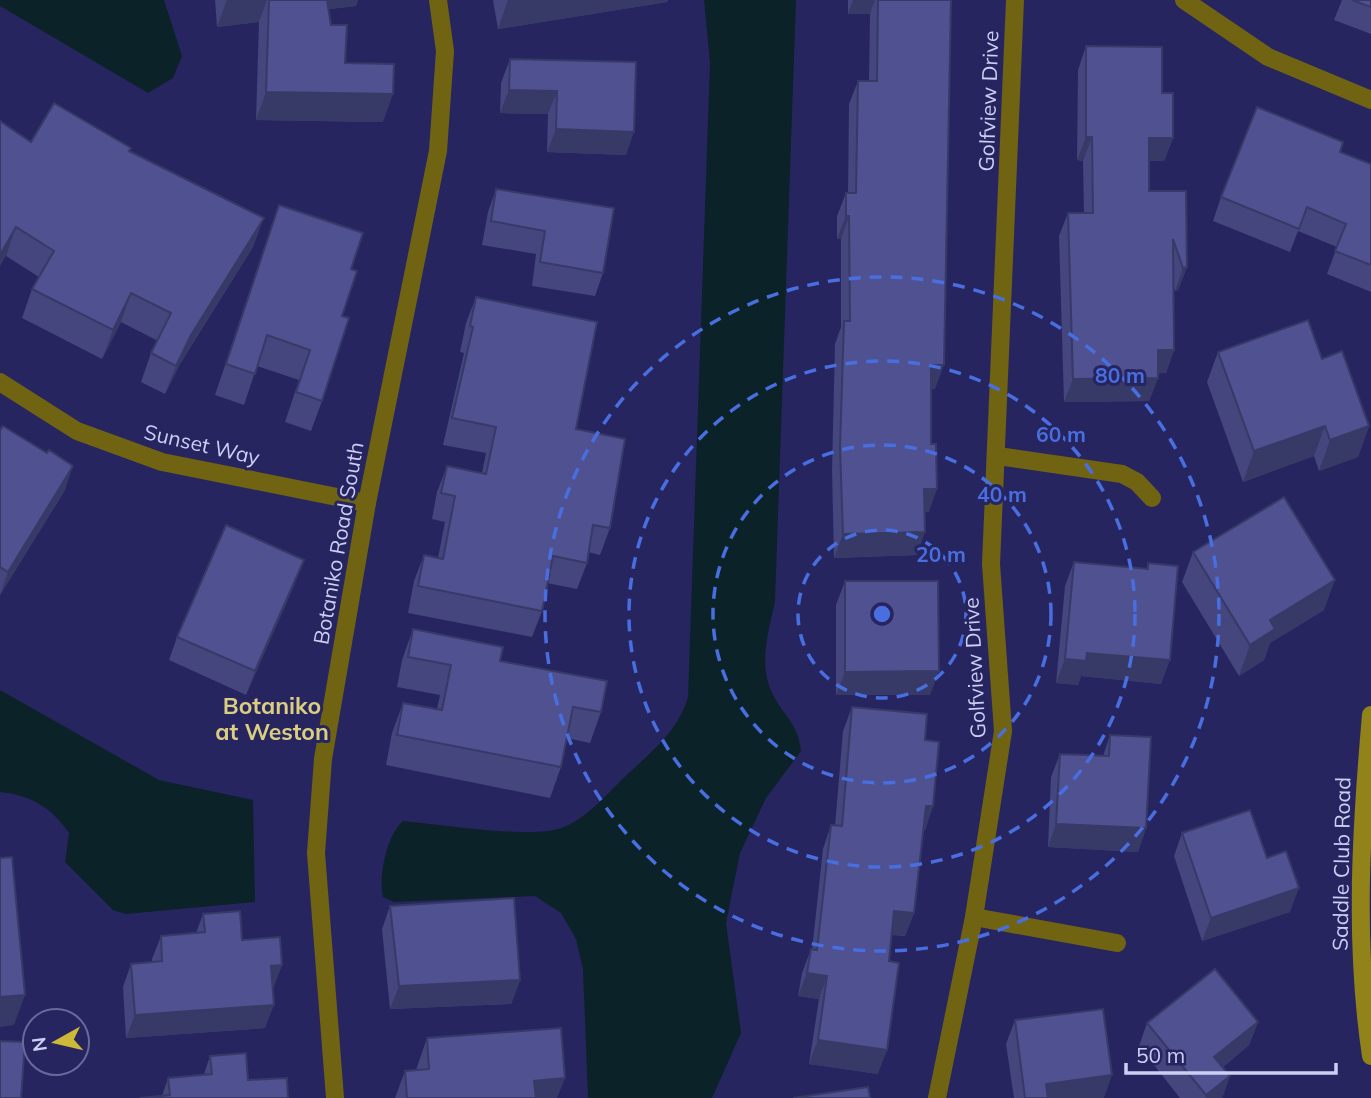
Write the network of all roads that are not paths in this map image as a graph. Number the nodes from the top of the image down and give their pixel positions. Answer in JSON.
{"nodes":[{"id":1,"x":438,"y":0,"type":"edge"},
{"id":2,"x":1015,"y":0,"type":"edge"},
{"id":3,"x":1184,"y":0,"type":"edge"},
{"id":4,"x":1371,"y":100,"type":"edge"},
{"id":5,"x":0,"y":382,"type":"edge"},
{"id":6,"x":998,"y":456,"type":"junction"},
{"id":7,"x":1152,"y":498,"type":"dead end"},
{"id":8,"x":367,"y":503,"type":"junction"},
{"id":9,"x":1371,"y":715,"type":"edge"},
{"id":10,"x":974,"y":917,"type":"junction"},
{"id":11,"x":1117,"y":943,"type":"dead end"},
{"id":12,"x":1371,"y":1056,"type":"edge"},
{"id":13,"x":335,"y":1098,"type":"edge"},
{"id":14,"x":937,"y":1098,"type":"edge"}],
"edges":[{"from":1,"to":8,"type":"street","name":"Botaniko Road South"},
{"from":2,"to":6,"type":"street","name":"Golfview Drive"},
{"from":3,"to":4,"type":"street"},
{"from":5,"to":8,"type":"street","name":"Sunset Way"},
{"from":6,"to":7,"type":"street"},
{"from":6,"to":10,"type":"street","name":"Golfview Drive"},
{"from":8,"to":13,"type":"street","name":"Botaniko Road South"},
{"from":9,"to":12,"type":"street","name":"Saddle Club Road"},
{"from":10,"to":11,"type":"street"},
{"from":10,"to":14,"type":"street","name":"Golfview Drive"}]}
